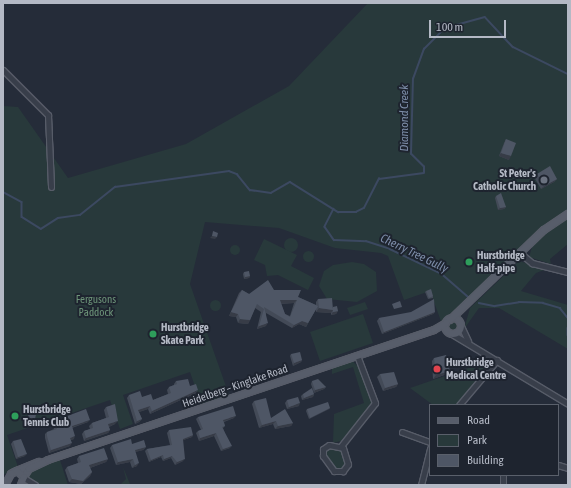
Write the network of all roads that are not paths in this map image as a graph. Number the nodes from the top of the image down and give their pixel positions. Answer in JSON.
{"nodes":[{"id":1,"x":3,"y":70,"type":"edge"},
{"id":2,"x":52,"y":187,"type":"dead end"},
{"id":3,"x":568,"y":214,"type":"edge"},
{"id":4,"x":520,"y":253,"type":"junction"},
{"id":5,"x":568,"y":272,"type":"edge"},
{"id":6,"x":470,"y":303,"type":"junction"},
{"id":7,"x":448,"y":321,"type":"junction"},
{"id":8,"x":461,"y":326,"type":"junction"},
{"id":9,"x":429,"y":332,"type":"junction"},
{"id":10,"x":451,"y":334,"type":"junction"},
{"id":11,"x":470,"y":343,"type":"junction"},
{"id":12,"x":357,"y":356,"type":"junction"},
{"id":13,"x":497,"y":360,"type":"junction"},
{"id":14,"x":460,"y":404,"type":"edge"},
{"id":15,"x":568,"y":404,"type":"edge"},
{"id":16,"x":402,"y":432,"type":"dead end"},
{"id":17,"x":429,"y":442,"type":"edge"},
{"id":18,"x":341,"y":446,"type":"junction"},
{"id":19,"x":429,"y":452,"type":"edge"},
{"id":20,"x":48,"y":460,"type":"junction"},
{"id":21,"x":9,"y":475,"type":"edge"},
{"id":22,"x":24,"y":477,"type":"junction"},
{"id":23,"x":7,"y":484,"type":"edge"},
{"id":24,"x":21,"y":485,"type":"edge"},
{"id":25,"x":35,"y":485,"type":"edge"},
{"id":26,"x":420,"y":485,"type":"edge"}],
"edges":[{"from":1,"to":2,"type":"street"},
{"from":3,"to":4,"type":"main road","name":"Heidelberg – Kinglake Road"},
{"from":4,"to":5,"type":"street"},
{"from":4,"to":6,"type":"main road","name":"Heidelberg – Kinglake Road"},
{"from":6,"to":7,"type":"main road","name":"Heidelberg – Kinglake Road"},
{"from":6,"to":8,"type":"main road","name":"Heidelberg – Kinglake Road"},
{"from":7,"to":8,"type":"main road"},
{"from":7,"to":9,"type":"main road","name":"Heidelberg – Kinglake Road"},
{"from":7,"to":10,"type":"main road"},
{"from":8,"to":10,"type":"main road"},
{"from":8,"to":11,"type":"street"},
{"from":9,"to":10,"type":"main road","name":"Heidelberg – Kinglake Road"},
{"from":9,"to":12,"type":"main road","name":"Heidelberg – Kinglake Road"},
{"from":10,"to":11,"type":"street"},
{"from":11,"to":13,"type":"street"},
{"from":12,"to":18,"type":"street"},
{"from":12,"to":20,"type":"main road","name":"Heidelberg – Kinglake Road"},
{"from":13,"to":14,"type":"street"},
{"from":13,"to":15,"type":"street"},
{"from":16,"to":17,"type":"street"},
{"from":18,"to":18,"type":"street"},
{"from":19,"to":26,"type":"street"},
{"from":20,"to":21,"type":"main road","name":"Heidelberg – Kinglake Road"},
{"from":20,"to":22,"type":"main road","name":"Heidelberg – Kinglake Road"},
{"from":21,"to":22,"type":"main road"},
{"from":21,"to":23,"type":"main road"},
{"from":22,"to":24,"type":"main road"},
{"from":22,"to":25,"type":"street"}]}
